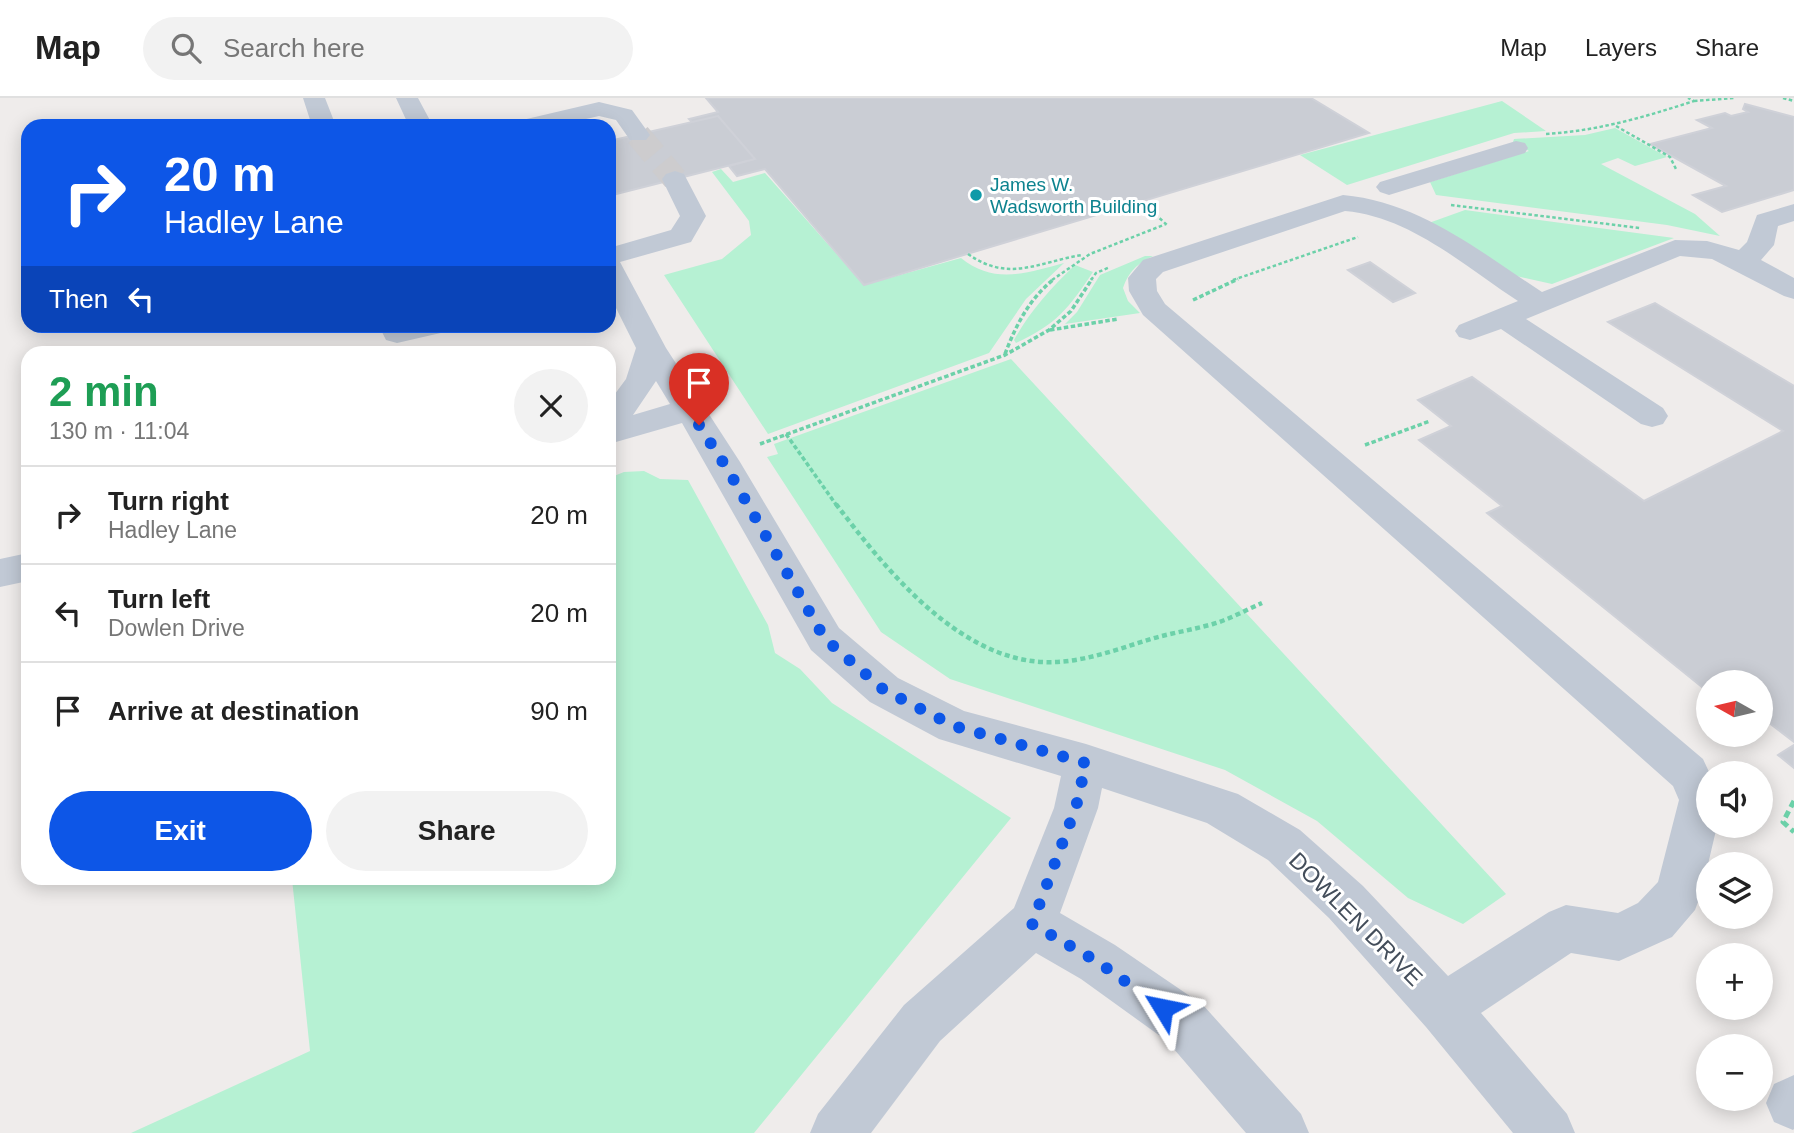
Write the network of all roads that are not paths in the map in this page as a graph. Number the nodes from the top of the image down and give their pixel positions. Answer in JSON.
{"nodes":[{"id":1,"x":314,"y":98,"type":"edge"},
{"id":2,"x":407,"y":98,"type":"edge"},
{"id":3,"x":322,"y":119,"type":"edge"},
{"id":4,"x":418,"y":119,"type":"edge"},
{"id":5,"x":530,"y":119,"type":"edge"},
{"id":6,"x":638,"y":135,"type":"tunnel mouth"},
{"id":7,"x":1516,"y":148,"type":"dead end"},
{"id":8,"x":675,"y":179,"type":"tunnel mouth"},
{"id":9,"x":1389,"y":187,"type":"dead end"},
{"id":10,"x":1794,"y":212,"type":"edge"},
{"id":11,"x":616,"y":255,"type":"edge"},
{"id":12,"x":1743,"y":262,"type":"junction"},
{"id":13,"x":616,"y":280,"type":"edge"},
{"id":14,"x":1794,"y":290,"type":"edge"},
{"id":15,"x":1540,"y":303,"type":"junction"},
{"id":16,"x":1505,"y":318,"type":"junction"},
{"id":17,"x":1470,"y":331,"type":"dead end"},
{"id":18,"x":651,"y":348,"type":"junction"},
{"id":19,"x":688,"y":410,"type":"junction"},
{"id":20,"x":616,"y":413,"type":"edge"},
{"id":21,"x":1652,"y":416,"type":"dead end"},
{"id":22,"x":616,"y":431,"type":"edge"},
{"id":23,"x":21,"y":568,"type":"edge"},
{"id":24,"x":0,"y":573,"type":"edge"},
{"id":25,"x":1086,"y":763,"type":"junction"},
{"id":26,"x":1032,"y":924,"type":"junction"},
{"id":27,"x":1444,"y":1009,"type":"junction"},
{"id":28,"x":837,"y":1133,"type":"edge"},
{"id":29,"x":1282,"y":1133,"type":"edge"},
{"id":30,"x":1548,"y":1133,"type":"edge"}],
"edges":[{"from":1,"to":3,"type":"street"},
{"from":2,"to":4,"type":"street"},
{"from":5,"to":6,"type":"street"},
{"from":7,"to":9,"type":"street"},
{"from":8,"to":11,"type":"street"},
{"from":10,"to":12,"type":"street"},
{"from":12,"to":14,"type":"street"},
{"from":12,"to":15,"type":"street"},
{"from":13,"to":18,"type":"street","name":"DOWLEN DRIVE"},
{"from":15,"to":16,"type":"street"},
{"from":15,"to":27,"type":"street"},
{"from":16,"to":17,"type":"street"},
{"from":16,"to":21,"type":"street"},
{"from":18,"to":19,"type":"street","name":"DOWLEN DRIVE"},
{"from":18,"to":20,"type":"street"},
{"from":19,"to":22,"type":"street"},
{"from":19,"to":25,"type":"street","name":"DOWLEN DRIVE"},
{"from":23,"to":24,"type":"street"},
{"from":25,"to":26,"type":"street"},
{"from":25,"to":27,"type":"street","name":"DOWLEN DRIVE"},
{"from":26,"to":28,"type":"street"},
{"from":26,"to":29,"type":"street"},
{"from":27,"to":30,"type":"street","name":"DOWLEN DRIVE"}]}
